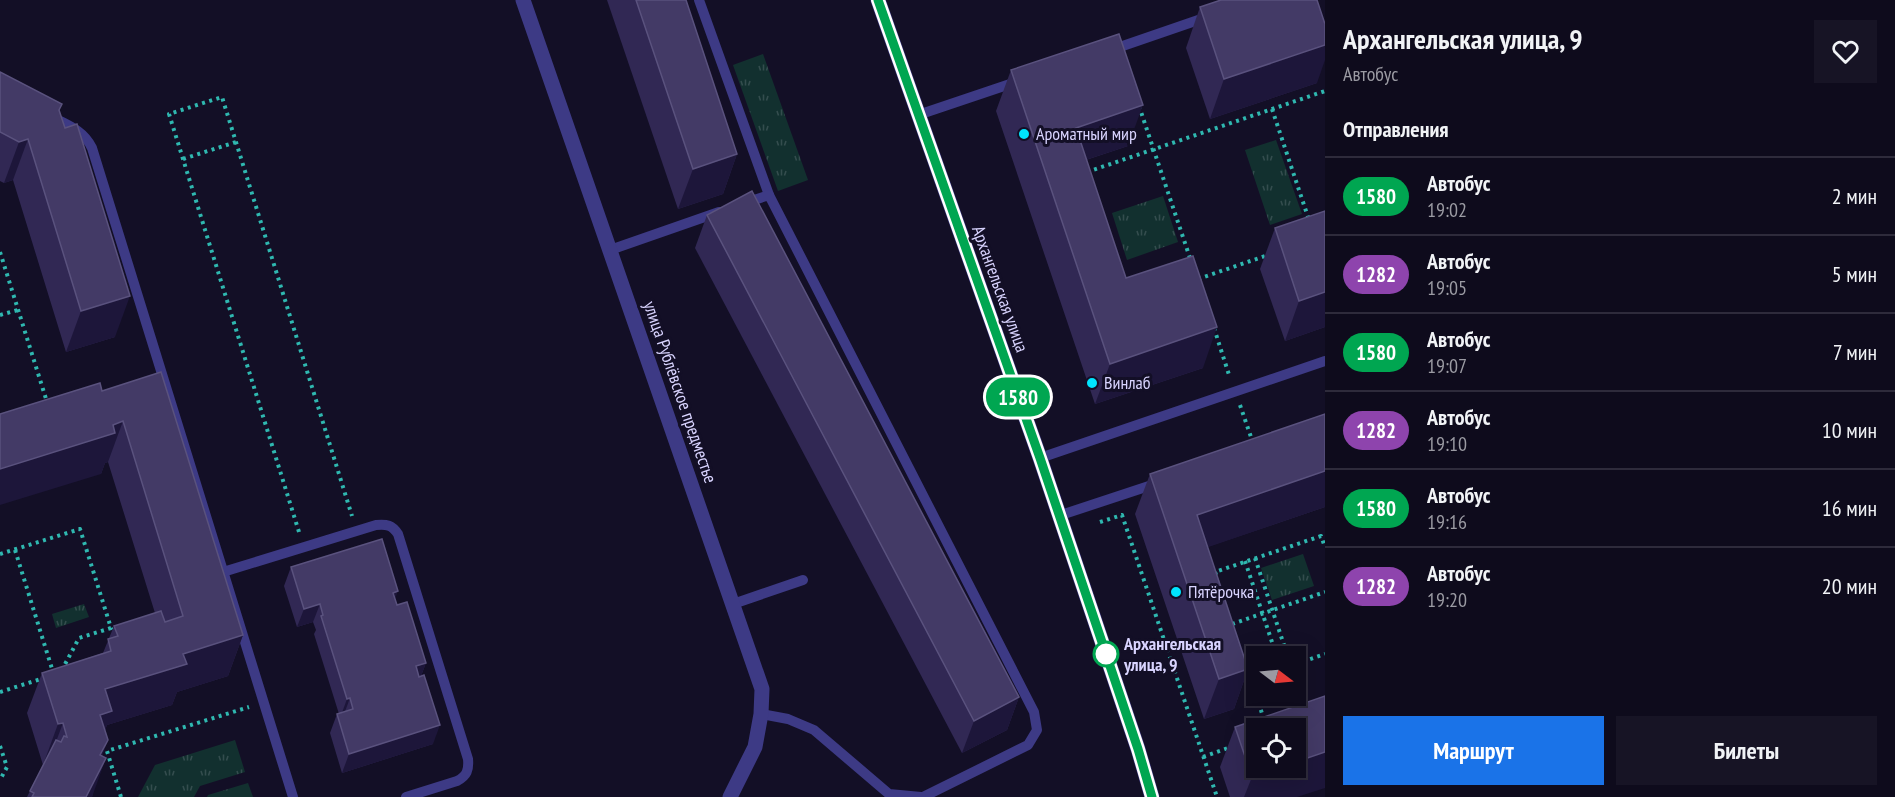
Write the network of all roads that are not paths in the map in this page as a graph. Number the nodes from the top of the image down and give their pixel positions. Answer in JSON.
{"nodes":[{"id":1,"x":523,"y":0,"type":"edge"},
{"id":2,"x":699,"y":0,"type":"edge"},
{"id":3,"x":878,"y":0,"type":"edge"},
{"id":4,"x":1215,"y":15,"type":"edge"},
{"id":5,"x":1097,"y":55,"type":"edge"},
{"id":6,"x":1032,"y":77,"type":"edge"},
{"id":7,"x":39,"y":110,"type":"edge"},
{"id":8,"x":918,"y":115,"type":"junction"},
{"id":9,"x":769,"y":195,"type":"junction"},
{"id":10,"x":610,"y":250,"type":"junction"},
{"id":11,"x":1325,"y":361,"type":"edge"},
{"id":12,"x":162,"y":373,"type":"junction"},
{"id":13,"x":150,"y":377,"type":"edge"},
{"id":14,"x":1040,"y":458,"type":"junction"},
{"id":15,"x":1169,"y":479,"type":"edge"},
{"id":16,"x":1058,"y":516,"type":"junction"},
{"id":17,"x":223,"y":572,"type":"junction"},
{"id":18,"x":803,"y":580,"type":"dead end"},
{"id":19,"x":733,"y":604,"type":"junction"},
{"id":20,"x":761,"y":714,"type":"junction"},
{"id":21,"x":293,"y":797,"type":"edge"},
{"id":22,"x":406,"y":797,"type":"edge"},
{"id":23,"x":730,"y":797,"type":"edge"},
{"id":24,"x":922,"y":797,"type":"edge"},
{"id":25,"x":1152,"y":797,"type":"edge"}],
"edges":[{"from":1,"to":10,"type":"street","name":"улица Рублёвское предместье"},
{"from":2,"to":9,"type":"lane"},
{"from":3,"to":8,"type":"street","name":"Архангельская улица"},
{"from":4,"to":5,"type":"lane"},
{"from":6,"to":8,"type":"lane"},
{"from":7,"to":12,"type":"lane"},
{"from":8,"to":14,"type":"street","name":"Архангельская улица"},
{"from":9,"to":10,"type":"lane"},
{"from":9,"to":24,"type":"lane"},
{"from":10,"to":19,"type":"street","name":"улица Рублёвское предместье"},
{"from":11,"to":14,"type":"lane"},
{"from":12,"to":13,"type":"lane"},
{"from":12,"to":17,"type":"lane"},
{"from":14,"to":16,"type":"street","name":"Архангельская улица"},
{"from":15,"to":16,"type":"lane"},
{"from":16,"to":25,"type":"street","name":"Архангельская улица"},
{"from":17,"to":21,"type":"lane"},
{"from":17,"to":22,"type":"lane"},
{"from":18,"to":19,"type":"lane"},
{"from":19,"to":20,"type":"street","name":"улица Рублёвское предместье"},
{"from":20,"to":23,"type":"street","name":"улица Рублёвское предместье"},
{"from":20,"to":24,"type":"lane"}]}
